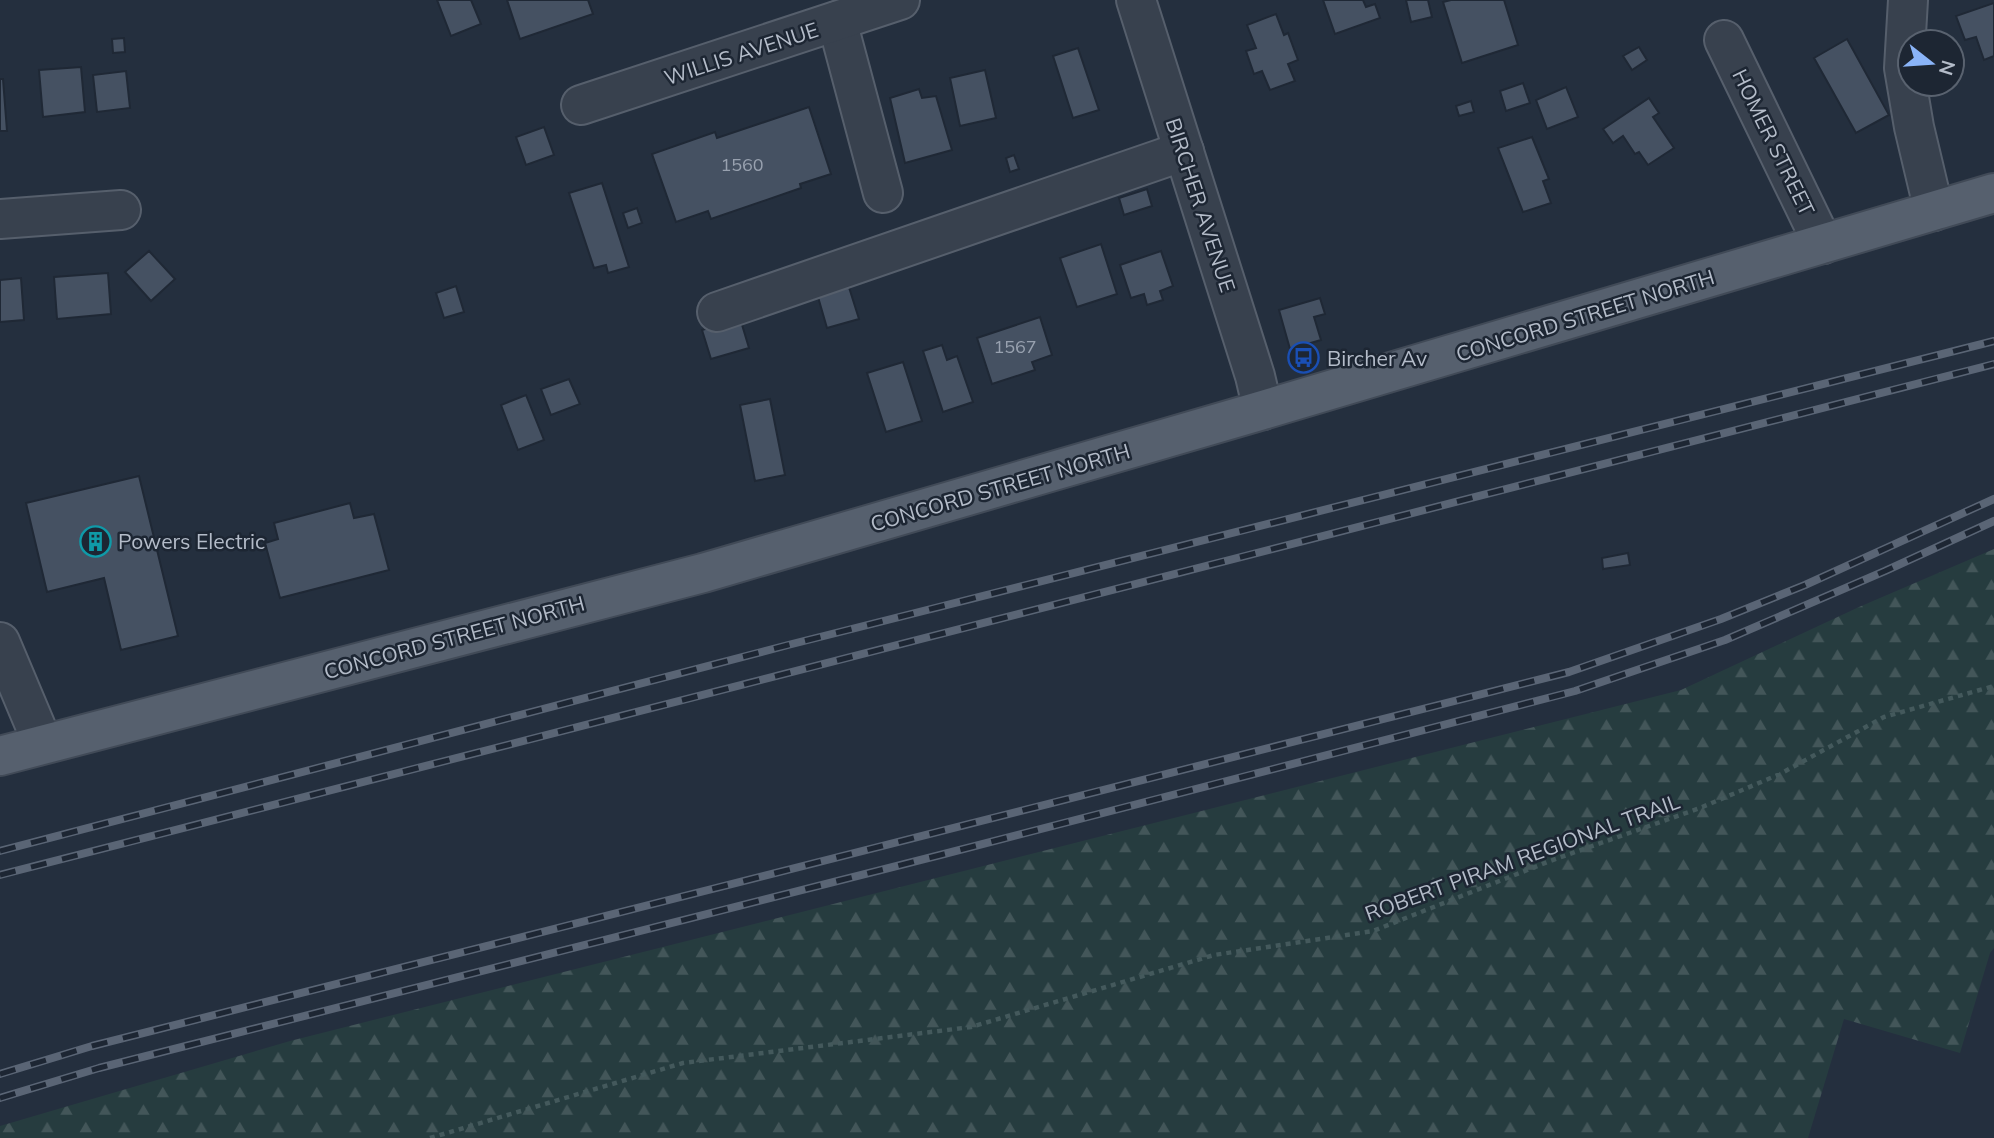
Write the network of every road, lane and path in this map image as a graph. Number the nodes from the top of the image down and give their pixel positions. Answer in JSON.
{"nodes":[{"id":1,"x":900,"y":0,"type":"edge"},
{"id":2,"x":1136,"y":0,"type":"edge"},
{"id":3,"x":1908,"y":0,"type":"edge"},
{"id":4,"x":837,"y":21,"type":"junction"},
{"id":5,"x":1724,"y":40,"type":"dead end"},
{"id":6,"x":581,"y":105,"type":"dead end"},
{"id":7,"x":1184,"y":151,"type":"junction"},
{"id":8,"x":883,"y":193,"type":"dead end"},
{"id":9,"x":1994,"y":193,"type":"edge"},
{"id":10,"x":121,"y":210,"type":"dead end"},
{"id":11,"x":1934,"y":211,"type":"junction"},
{"id":12,"x":0,"y":219,"type":"edge"},
{"id":13,"x":1824,"y":244,"type":"junction"},
{"id":14,"x":718,"y":312,"type":"dead end"},
{"id":15,"x":1263,"y":410,"type":"junction"},
{"id":16,"x":0,"y":642,"type":"edge"},
{"id":17,"x":1994,"y":686,"type":"edge"},
{"id":18,"x":43,"y":744,"type":"junction"},
{"id":19,"x":0,"y":757,"type":"edge"},
{"id":20,"x":430,"y":1138,"type":"edge"}],
"edges":[{"from":1,"to":4,"type":"street","name":"WILLIS AVENUE"},
{"from":2,"to":7,"type":"street","name":"BIRCHER AVENUE"},
{"from":3,"to":11,"type":"street"},
{"from":4,"to":6,"type":"street","name":"WILLIS AVENUE"},
{"from":4,"to":8,"type":"street"},
{"from":5,"to":13,"type":"street","name":"HOMER STREET"},
{"from":7,"to":14,"type":"street"},
{"from":7,"to":15,"type":"street","name":"BIRCHER AVENUE"},
{"from":9,"to":11,"type":"main road","name":"CONCORD STREET NORTH"},
{"from":10,"to":12,"type":"street"},
{"from":11,"to":13,"type":"main road","name":"CONCORD STREET NORTH"},
{"from":13,"to":15,"type":"main road","name":"CONCORD STREET NORTH"},
{"from":15,"to":18,"type":"main road","name":"CONCORD STREET NORTH"},
{"from":16,"to":18,"type":"street"},
{"from":17,"to":20,"type":"path","name":"ROBERT PIRAM REGIONAL TRAIL"},
{"from":18,"to":19,"type":"main road","name":"CONCORD STREET NORTH"}]}
